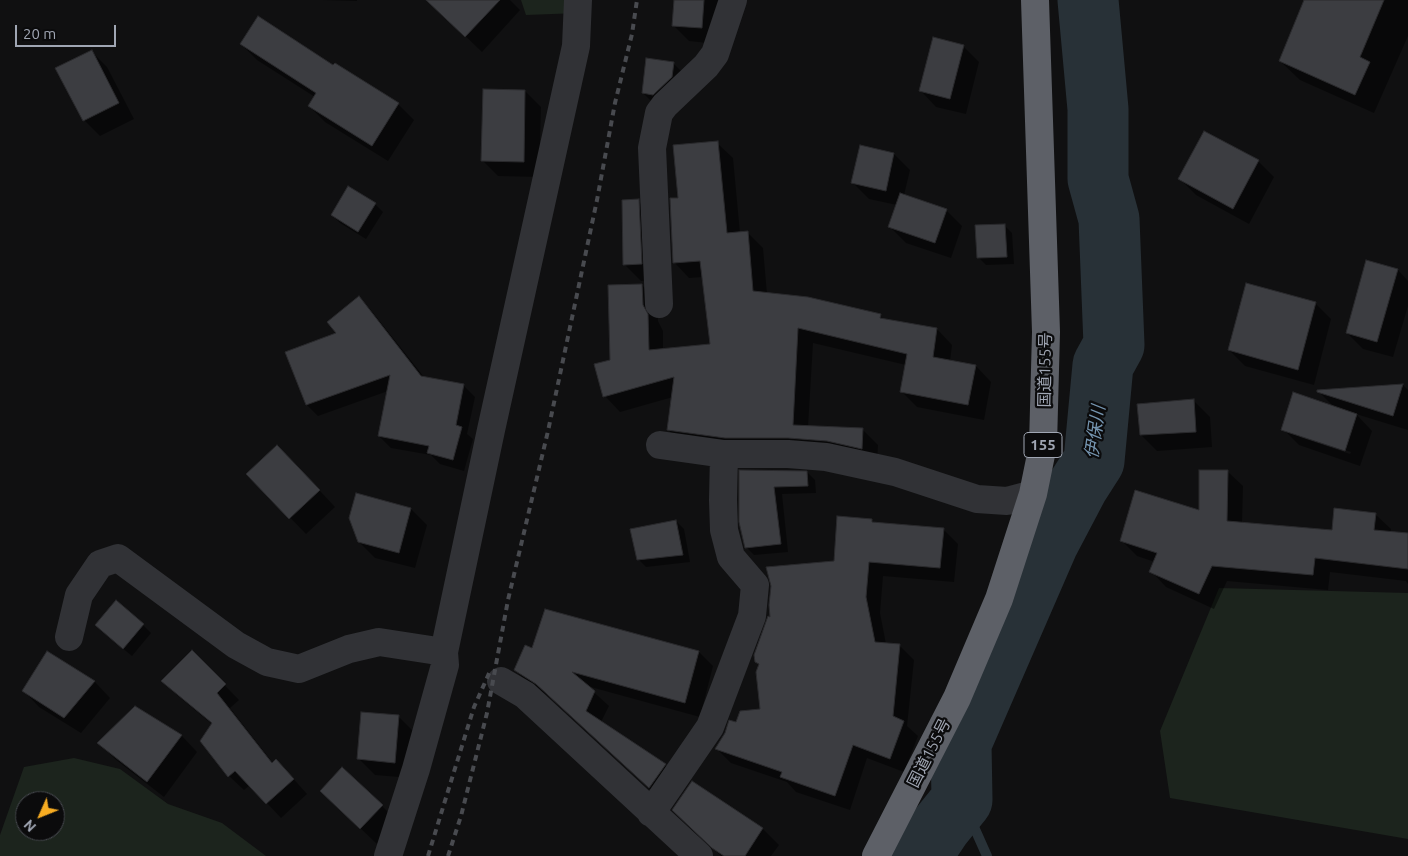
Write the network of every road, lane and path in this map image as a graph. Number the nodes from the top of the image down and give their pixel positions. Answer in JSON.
{"nodes":[{"id":1,"x":578,"y":0,"type":"edge"},
{"id":2,"x":734,"y":0,"type":"edge"},
{"id":3,"x":1029,"y":1,"type":"edge"},
{"id":4,"x":659,"y":304,"type":"dead end"},
{"id":5,"x":660,"y":445,"type":"dead end"},
{"id":6,"x":724,"y":454,"type":"junction"},
{"id":7,"x":1033,"y":494,"type":"junction"},
{"id":8,"x":68,"y":637,"type":"dead end"},
{"id":9,"x":444,"y":652,"type":"junction"},
{"id":10,"x":501,"y":681,"type":"dead end"},
{"id":11,"x":651,"y":812,"type":"junction"},
{"id":12,"x":388,"y":856,"type":"edge"},
{"id":13,"x":699,"y":856,"type":"edge"},
{"id":14,"x":876,"y":856,"type":"edge"}],
"edges":[{"from":1,"to":9,"type":"street"},
{"from":2,"to":4,"type":"street"},
{"from":3,"to":7,"type":"highway","name":"国道155号","number":"155"},
{"from":5,"to":6,"type":"street"},
{"from":6,"to":7,"type":"street"},
{"from":6,"to":11,"type":"street"},
{"from":7,"to":14,"type":"highway","name":"国道155号","number":"155"},
{"from":8,"to":9,"type":"street"},
{"from":9,"to":12,"type":"street"},
{"from":10,"to":11,"type":"street"},
{"from":11,"to":13,"type":"street"}]}
